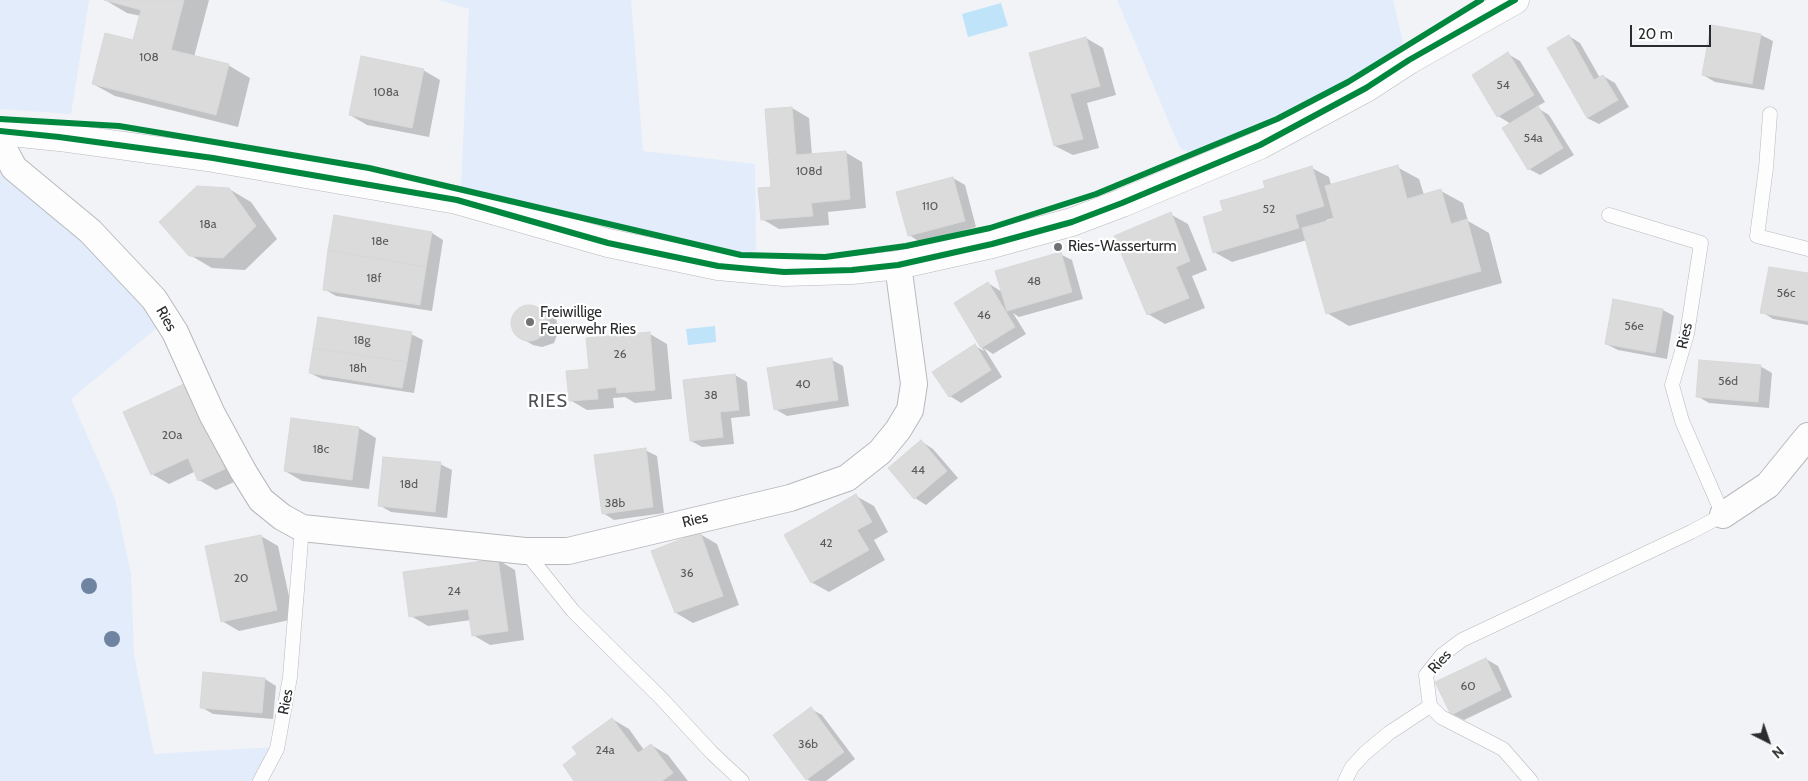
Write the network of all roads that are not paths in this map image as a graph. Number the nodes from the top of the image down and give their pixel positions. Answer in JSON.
{"nodes":[{"id":1,"x":1515,"y":0,"type":"edge"},
{"id":2,"x":1770,"y":114,"type":"dead end"},
{"id":3,"x":0,"y":132,"type":"edge"},
{"id":4,"x":1609,"y":215,"type":"dead end"},
{"id":5,"x":1808,"y":249,"type":"edge"},
{"id":6,"x":898,"y":265,"type":"junction"},
{"id":7,"x":1808,"y":436,"type":"edge"},
{"id":8,"x":1723,"y":515,"type":"junction"},
{"id":9,"x":302,"y":528,"type":"junction"},
{"id":10,"x":525,"y":551,"type":"junction"},
{"id":11,"x":1430,"y":706,"type":"junction"},
{"id":12,"x":260,"y":781,"type":"edge"},
{"id":13,"x":742,"y":781,"type":"edge"},
{"id":14,"x":1345,"y":781,"type":"edge"},
{"id":15,"x":1531,"y":781,"type":"edge"}],
"edges":[{"from":1,"to":6,"type":"street","name":"Ries"},
{"from":2,"to":5,"type":"lane"},
{"from":3,"to":6,"type":"street","name":"Ries"},
{"from":3,"to":9,"type":"street","name":"Ries"},
{"from":4,"to":8,"type":"lane","name":"Ries"},
{"from":6,"to":10,"type":"street","name":"Ries"},
{"from":7,"to":8,"type":"street","name":"Ries"},
{"from":8,"to":11,"type":"lane","name":"Ries"},
{"from":9,"to":10,"type":"street","name":"Ries"},
{"from":9,"to":12,"type":"lane","name":"Ries"},
{"from":10,"to":13,"type":"lane"},
{"from":11,"to":14,"type":"lane"},
{"from":11,"to":15,"type":"lane"}]}
